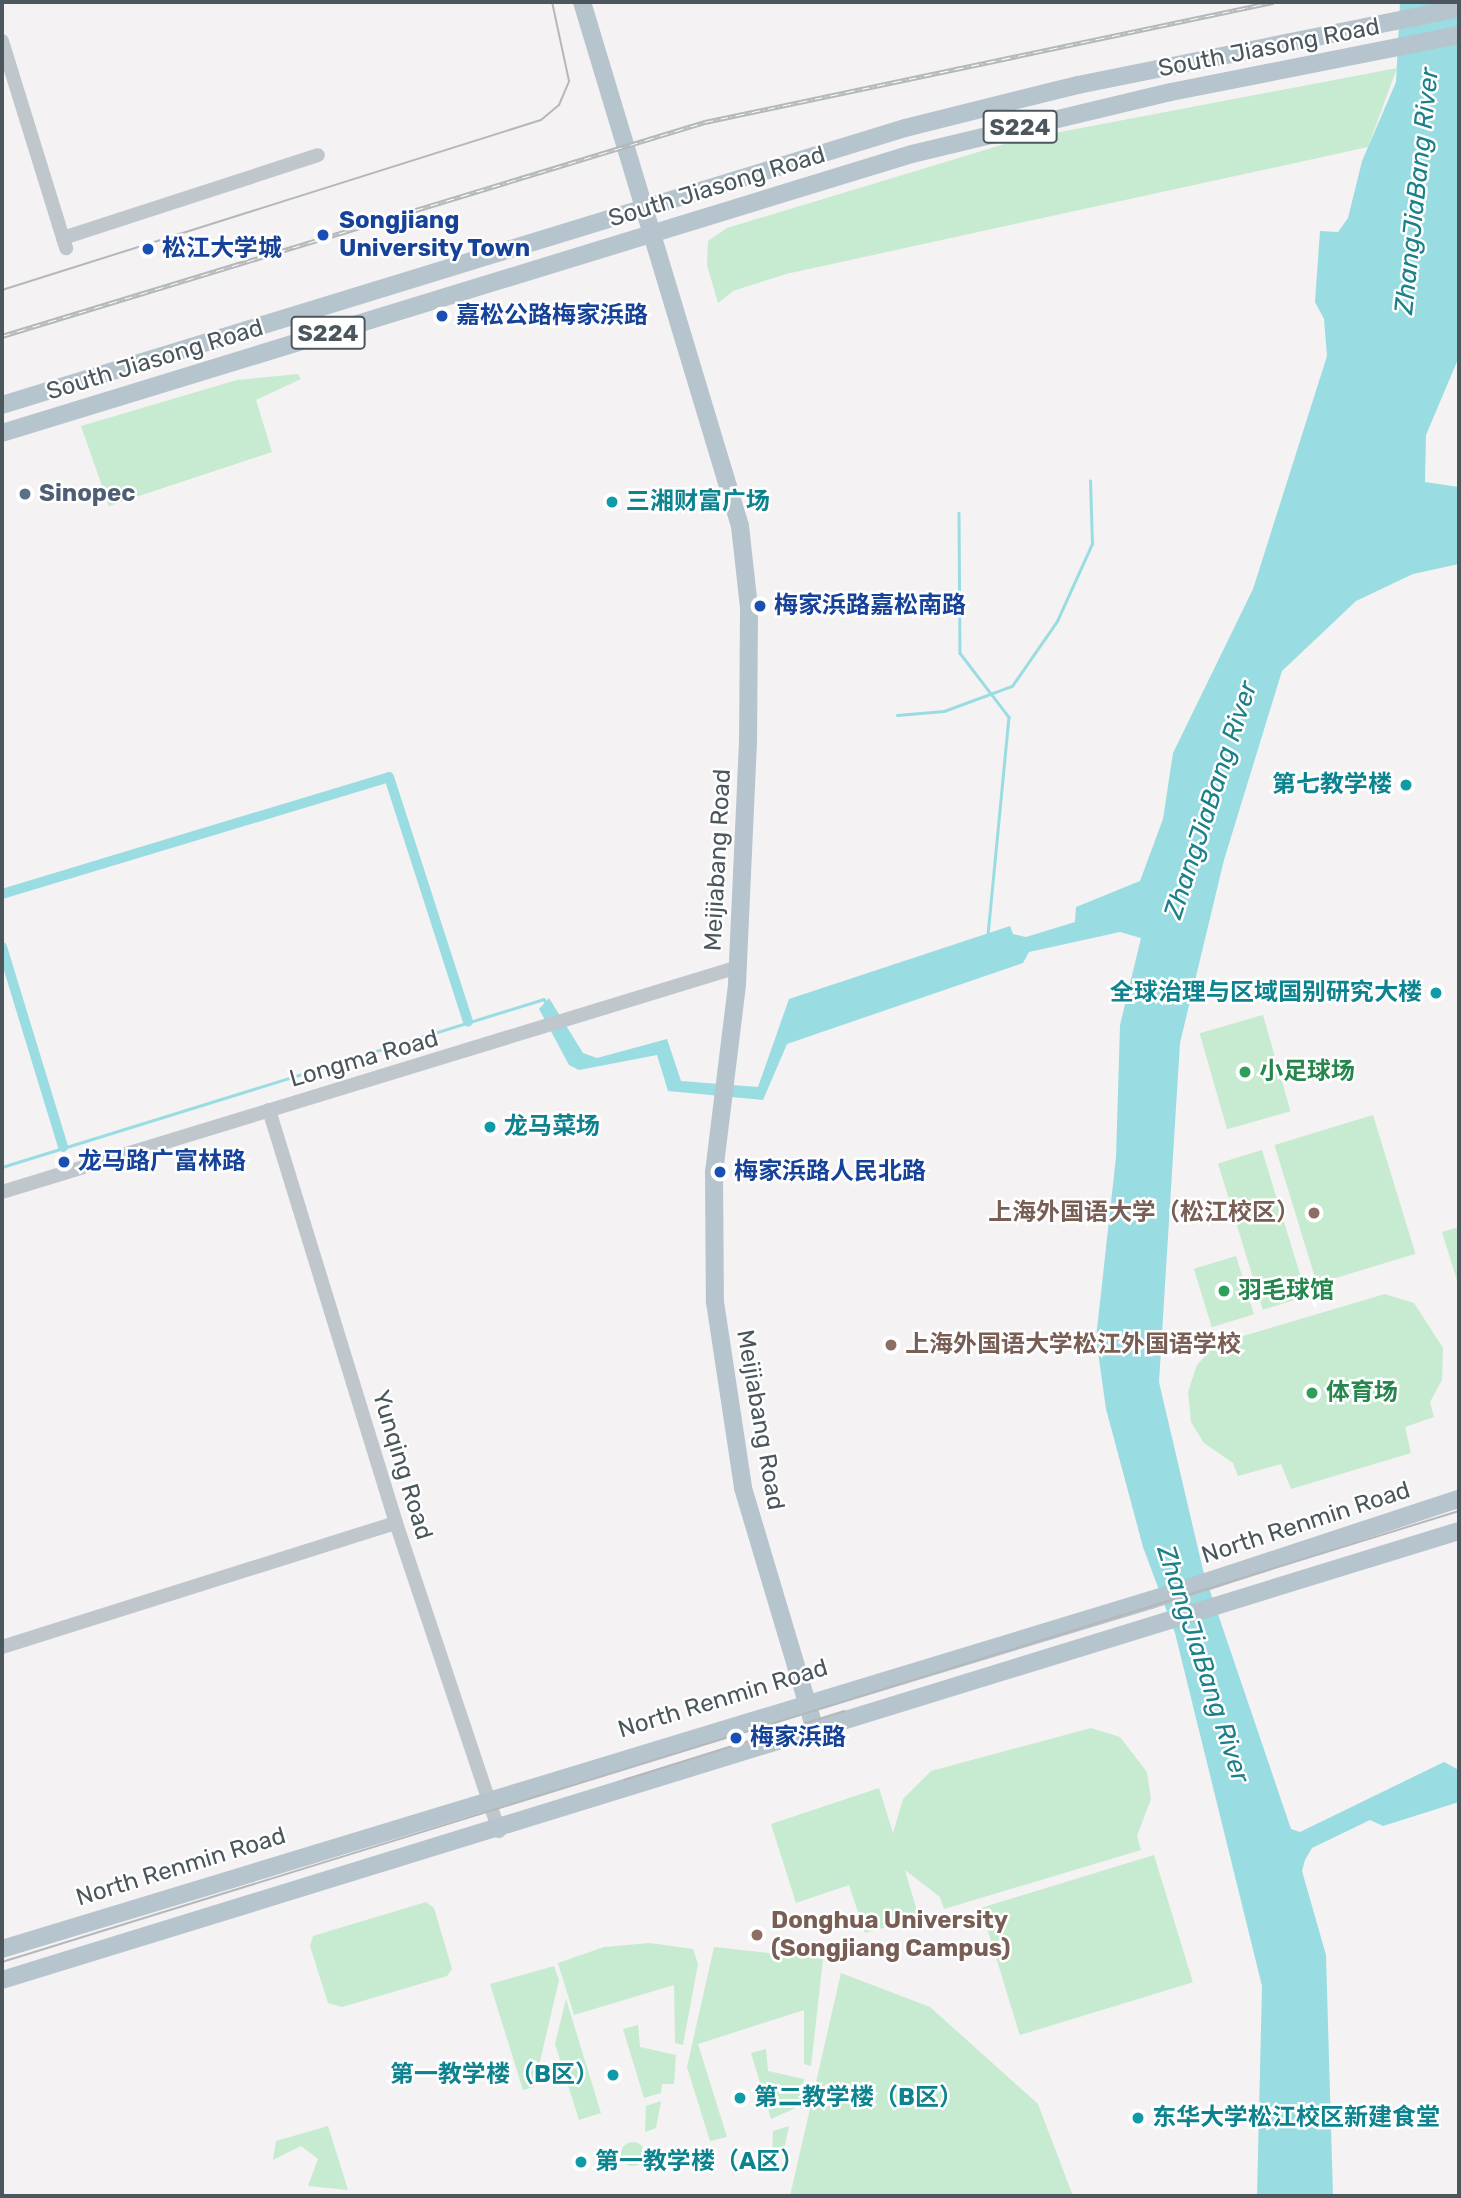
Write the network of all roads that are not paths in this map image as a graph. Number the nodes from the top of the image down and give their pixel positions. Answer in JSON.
{"nodes":[{"id":1,"x":582,"y":2,"type":"edge"},
{"id":2,"x":1459,"y":8,"type":"edge"},
{"id":3,"x":1459,"y":36,"type":"edge"},
{"id":4,"x":2,"y":41,"type":"edge"},
{"id":5,"x":318,"y":155,"type":"dead end"},
{"id":6,"x":647,"y":207,"type":"junction"},
{"id":7,"x":655,"y":232,"type":"junction"},
{"id":8,"x":2,"y":405,"type":"edge"},
{"id":9,"x":2,"y":433,"type":"edge"},
{"id":10,"x":737,"y":967,"type":"junction"},
{"id":11,"x":269,"y":1110,"type":"junction"},
{"id":12,"x":2,"y":1192,"type":"edge"},
{"id":13,"x":1459,"y":1499,"type":"edge"},
{"id":14,"x":396,"y":1523,"type":"junction"},
{"id":15,"x":1459,"y":1531,"type":"edge"},
{"id":16,"x":2,"y":1647,"type":"edge"},
{"id":17,"x":806,"y":1700,"type":"junction"},
{"id":18,"x":815,"y":1729,"type":"junction"},
{"id":19,"x":487,"y":1796,"type":"junction"},
{"id":20,"x":499,"y":1831,"type":"junction"},
{"id":21,"x":2,"y":1949,"type":"edge"},
{"id":22,"x":2,"y":1980,"type":"edge"}],
"edges":[{"from":1,"to":6,"type":"main road","name":"Meijiabang Road"},
{"from":2,"to":6,"type":"main road","name":"South Jiasong Road","number":"S224"},
{"from":3,"to":7,"type":"main road","name":"South Jiasong Road","number":"S224"},
{"from":4,"to":5,"type":"street"},
{"from":6,"to":7,"type":"main road","name":"Meijiabang Road"},
{"from":6,"to":8,"type":"main road","name":"South Jiasong Road","number":"S224"},
{"from":7,"to":9,"type":"main road","name":"South Jiasong Road","number":"S224"},
{"from":7,"to":10,"type":"main road","name":"Meijiabang Road"},
{"from":10,"to":11,"type":"street","name":"Longma Road"},
{"from":10,"to":17,"type":"main road","name":"Meijiabang Road"},
{"from":11,"to":12,"type":"street","name":"Longma Road"},
{"from":11,"to":14,"type":"street","name":"Yunqing Road"},
{"from":13,"to":17,"type":"main road","name":"North Renmin Road"},
{"from":14,"to":16,"type":"street"},
{"from":14,"to":19,"type":"street","name":"Yunqing Road"},
{"from":15,"to":18,"type":"main road","name":"North Renmin Road"},
{"from":17,"to":18,"type":"main road","name":"Meijiabang Road"},
{"from":17,"to":19,"type":"main road","name":"North Renmin Road"},
{"from":18,"to":20,"type":"main road","name":"North Renmin Road"},
{"from":19,"to":20,"type":"street","name":"Yunqing Road"},
{"from":19,"to":21,"type":"main road","name":"North Renmin Road"},
{"from":20,"to":22,"type":"main road","name":"North Renmin Road"}]}
